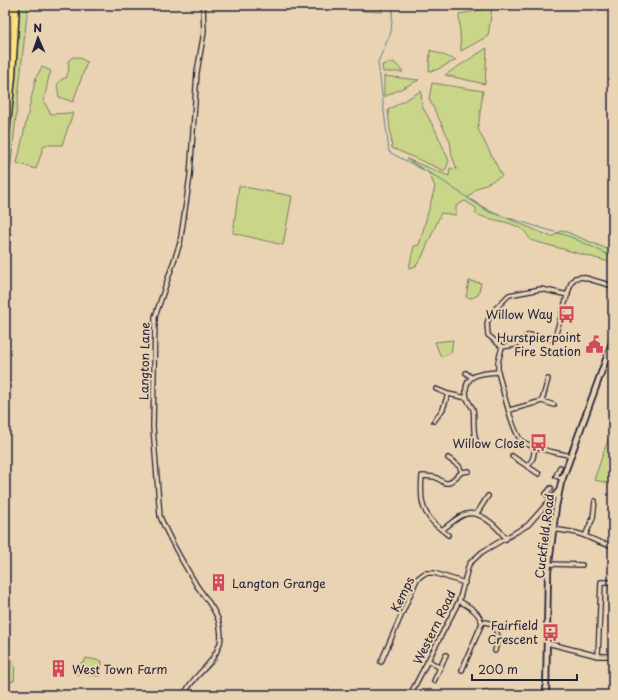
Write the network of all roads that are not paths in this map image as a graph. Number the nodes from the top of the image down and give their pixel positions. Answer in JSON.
{"nodes":[{"id":1,"x":10,"y":5,"type":"edge"},
{"id":2,"x":16,"y":5,"type":"edge"},
{"id":3,"x":203,"y":5,"type":"edge"},
{"id":4,"x":5,"y":82,"type":"edge"},
{"id":5,"x":5,"y":143,"type":"edge"},
{"id":6,"x":613,"y":286,"type":"edge"},
{"id":7,"x":568,"y":295,"type":"junction"},
{"id":8,"x":613,"y":341,"type":"edge"},
{"id":9,"x":502,"y":347,"type":"junction"},
{"id":10,"x":498,"y":372,"type":"junction"},
{"id":11,"x":466,"y":373,"type":"dead end"},
{"id":12,"x":471,"y":377,"type":"junction"},
{"id":13,"x":548,"y":378,"type":"dead end"},
{"id":14,"x":436,"y":389,"type":"dead end"},
{"id":15,"x":448,"y":394,"type":"junction"},
{"id":16,"x":467,"y":398,"type":"junction"},
{"id":17,"x":542,"y":401,"type":"junction"},
{"id":18,"x":554,"y":405,"type":"dead end"},
{"id":19,"x":510,"y":410,"type":"junction"},
{"id":20,"x":434,"y":421,"type":"dead end"},
{"id":21,"x":476,"y":440,"type":"dead end"},
{"id":22,"x":535,"y":447,"type":"junction"},
{"id":23,"x":512,"y":456,"type":"dead end"},
{"id":24,"x":571,"y":456,"type":"junction"},
{"id":25,"x":448,"y":460,"type":"dead end"},
{"id":26,"x":528,"y":466,"type":"junction"},
{"id":27,"x":560,"y":467,"type":"dead end"},
{"id":28,"x":469,"y":471,"type":"dead end"},
{"id":29,"x":462,"y":472,"type":"junction"},
{"id":30,"x":539,"y":474,"type":"dead end"},
{"id":31,"x":563,"y":479,"type":"junction"},
{"id":32,"x":551,"y":488,"type":"dead end"},
{"id":33,"x":560,"y":489,"type":"junction"},
{"id":34,"x":488,"y":496,"type":"dead end"},
{"id":35,"x":551,"y":498,"type":"junction"},
{"id":36,"x":595,"y":501,"type":"dead end"},
{"id":37,"x":477,"y":513,"type":"junction"},
{"id":38,"x":553,"y":529,"type":"junction"},
{"id":39,"x":442,"y":530,"type":"junction"},
{"id":40,"x":448,"y":534,"type":"dead end"},
{"id":41,"x":585,"y":536,"type":"junction"},
{"id":42,"x":506,"y":539,"type":"junction"},
{"id":43,"x":613,"y":545,"type":"edge"},
{"id":44,"x":549,"y":564,"type":"junction"},
{"id":45,"x":582,"y":564,"type":"dead end"},
{"id":46,"x":613,"y":582,"type":"edge"},
{"id":47,"x":465,"y":583,"type":"junction"},
{"id":48,"x":459,"y":602,"type":"junction"},
{"id":49,"x":482,"y":624,"type":"junction"},
{"id":50,"x":547,"y":643,"type":"junction"},
{"id":51,"x":495,"y":651,"type":"dead end"},
{"id":52,"x":446,"y":655,"type":"dead end"},
{"id":53,"x":598,"y":656,"type":"junction"},
{"id":54,"x":613,"y":656,"type":"edge"},
{"id":55,"x":428,"y":660,"type":"junction"},
{"id":56,"x":381,"y":662,"type":"dead end"},
{"id":57,"x":440,"y":668,"type":"junction"},
{"id":58,"x":462,"y":670,"type":"dead end"},
{"id":59,"x":434,"y":681,"type":"dead end"},
{"id":60,"x":184,"y":695,"type":"edge"},
{"id":61,"x":410,"y":695,"type":"edge"},
{"id":62,"x":546,"y":695,"type":"edge"}],
"edges":[{"from":1,"to":4,"type":"highway"},
{"from":2,"to":5,"type":"highway"},
{"from":3,"to":60,"type":"street","name":"Langton Lane"},
{"from":6,"to":7,"type":"street"},
{"from":7,"to":9,"type":"street"},
{"from":7,"to":9,"type":"street"},
{"from":8,"to":24,"type":"street","name":"Cuckfield Road"},
{"from":9,"to":10,"type":"street"},
{"from":10,"to":12,"type":"street"},
{"from":10,"to":19,"type":"street"},
{"from":11,"to":12,"type":"street"},
{"from":12,"to":16,"type":"street"},
{"from":13,"to":17,"type":"street"},
{"from":14,"to":15,"type":"street"},
{"from":15,"to":16,"type":"street"},
{"from":15,"to":20,"type":"street"},
{"from":16,"to":21,"type":"street"},
{"from":17,"to":18,"type":"street"},
{"from":17,"to":19,"type":"street"},
{"from":19,"to":22,"type":"street"},
{"from":22,"to":24,"type":"street"},
{"from":22,"to":26,"type":"street"},
{"from":23,"to":26,"type":"street"},
{"from":24,"to":31,"type":"street","name":"Cuckfield Road"},
{"from":25,"to":29,"type":"street"},
{"from":26,"to":30,"type":"street"},
{"from":27,"to":31,"type":"street"},
{"from":28,"to":29,"type":"street"},
{"from":29,"to":39,"type":"street"},
{"from":31,"to":33,"type":"street","name":"Cuckfield Road"},
{"from":32,"to":35,"type":"street"},
{"from":33,"to":35,"type":"street","name":"Western Road"},
{"from":33,"to":38,"type":"street","name":"Cuckfield Road"},
{"from":34,"to":37,"type":"street"},
{"from":35,"to":42,"type":"street","name":"Western Road"},
{"from":36,"to":41,"type":"street"},
{"from":37,"to":39,"type":"street"},
{"from":37,"to":42,"type":"street"},
{"from":38,"to":41,"type":"street"},
{"from":38,"to":44,"type":"street","name":"Cuckfield Road"},
{"from":39,"to":40,"type":"street"},
{"from":41,"to":43,"type":"street"},
{"from":42,"to":47,"type":"street","name":"Western Road"},
{"from":44,"to":45,"type":"street"},
{"from":44,"to":50,"type":"street","name":"Cuckfield Road"},
{"from":46,"to":53,"type":"street"},
{"from":47,"to":48,"type":"street","name":"Western Road"},
{"from":47,"to":56,"type":"street","name":"Kemps"},
{"from":48,"to":49,"type":"street"},
{"from":48,"to":55,"type":"street","name":"Western Road"},
{"from":49,"to":51,"type":"street"},
{"from":49,"to":58,"type":"street"},
{"from":50,"to":53,"type":"street"},
{"from":50,"to":62,"type":"street","name":"Cuckfield Road"},
{"from":52,"to":57,"type":"street"},
{"from":53,"to":54,"type":"street"},
{"from":55,"to":57,"type":"street"},
{"from":55,"to":61,"type":"street","name":"Western Road"},
{"from":57,"to":59,"type":"street"}]}
